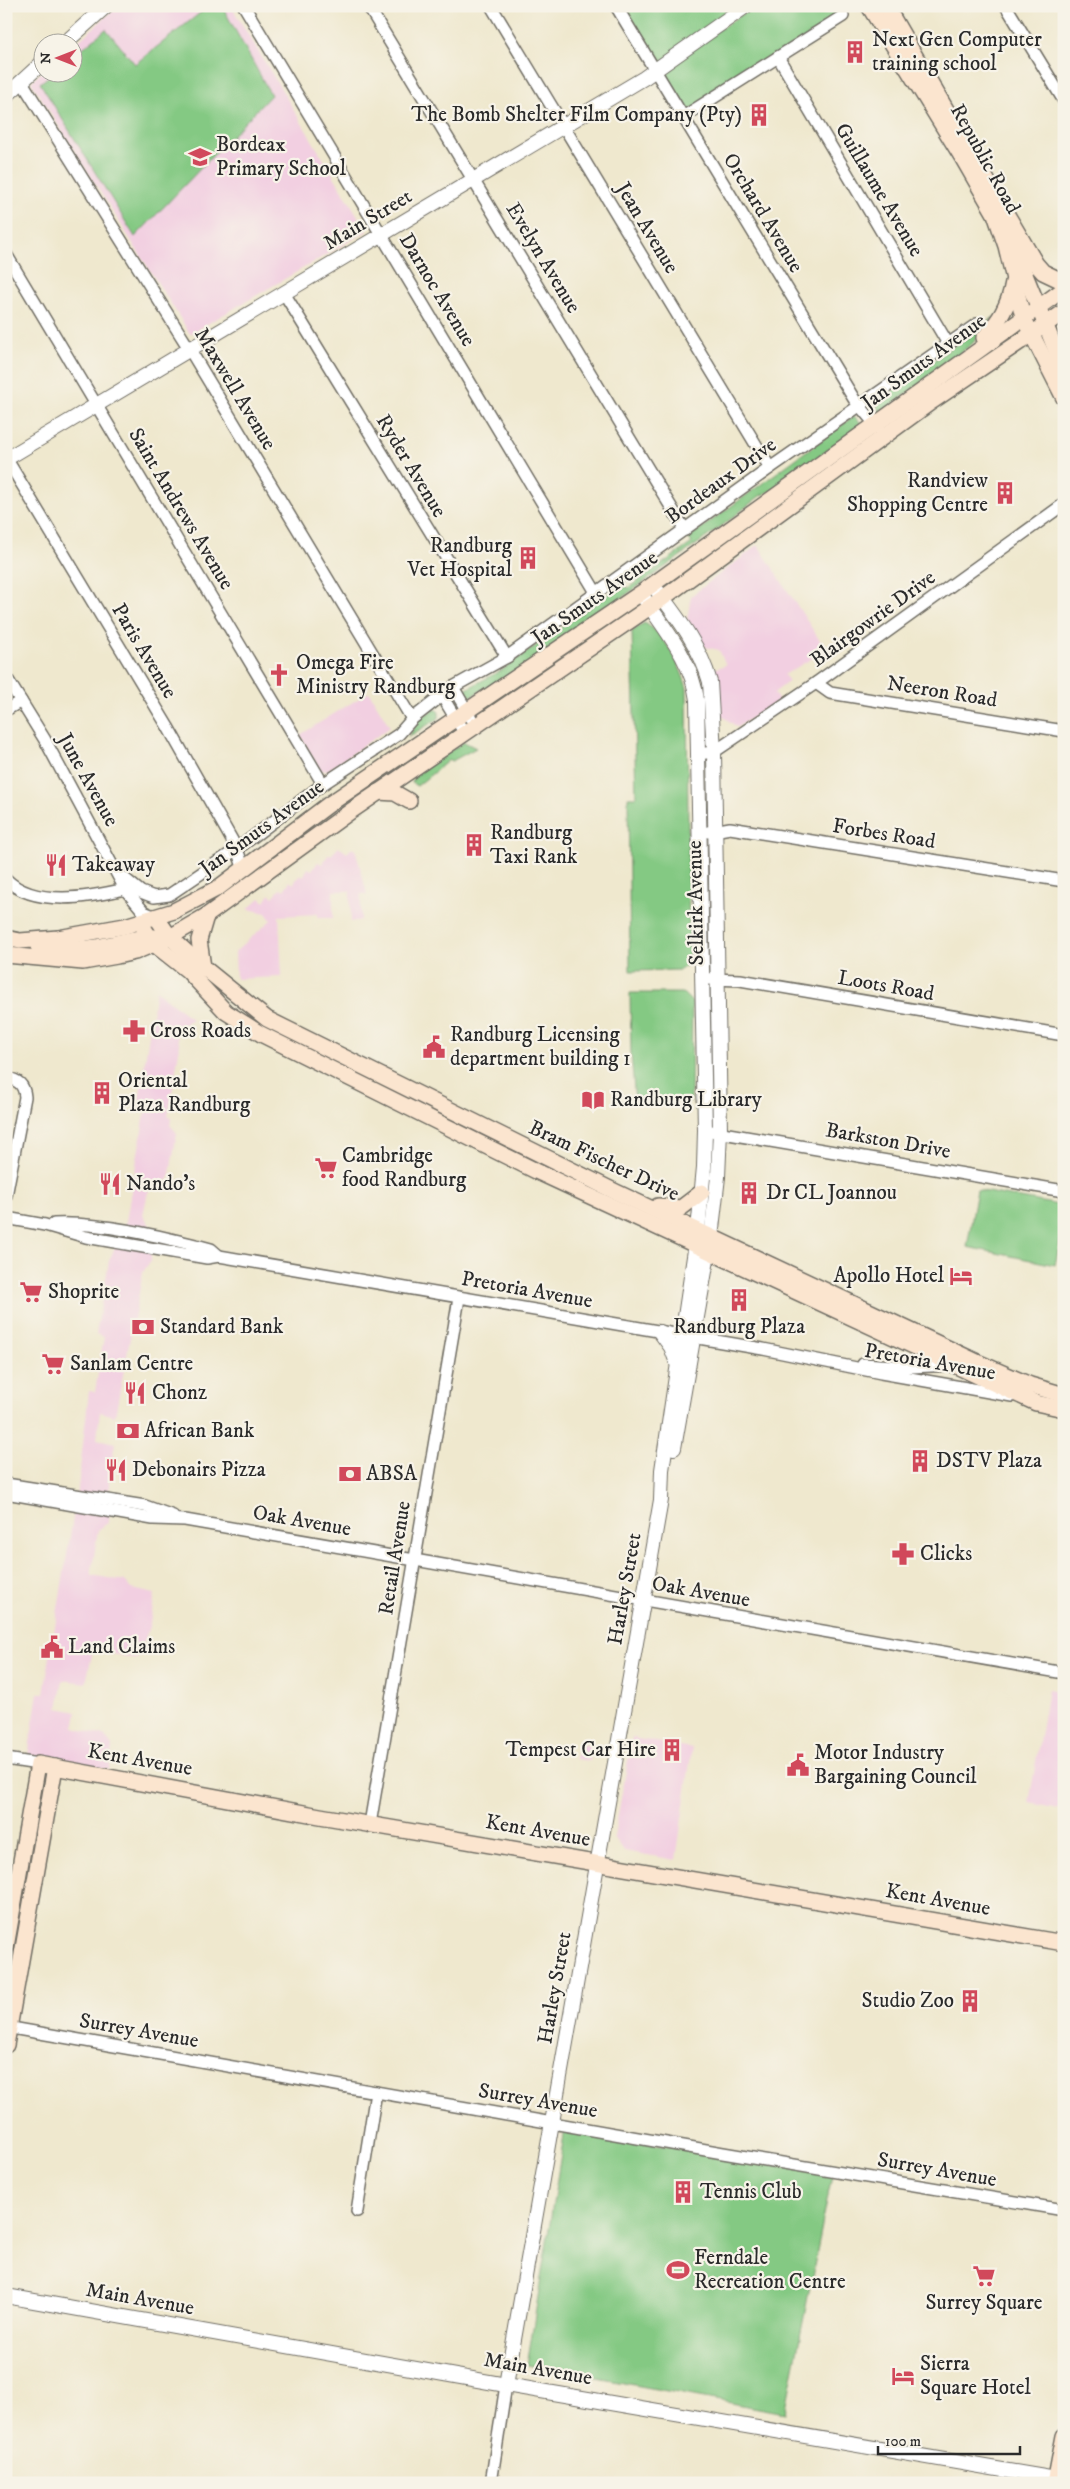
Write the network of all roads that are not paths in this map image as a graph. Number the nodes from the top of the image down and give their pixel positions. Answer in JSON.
{"nodes":[{"id":1,"x":244,"y":6,"type":"edge"},
{"id":2,"x":368,"y":6,"type":"edge"},
{"id":3,"x":492,"y":6,"type":"edge"},
{"id":4,"x":616,"y":6,"type":"edge"},
{"id":5,"x":746,"y":6,"type":"edge"},
{"id":6,"x":869,"y":6,"type":"edge"},
{"id":7,"x":886,"y":6,"type":"edge"},
{"id":8,"x":1006,"y":6,"type":"edge"},
{"id":9,"x":104,"y":7,"type":"edge"},
{"id":10,"x":843,"y":16,"type":"dead end"},
{"id":11,"x":77,"y":32,"type":"edge"},
{"id":12,"x":778,"y":57,"type":"junction"},
{"id":13,"x":654,"y":71,"type":"junction"},
{"id":14,"x":32,"y":73,"type":"edge"},
{"id":15,"x":22,"y":82,"type":"junction"},
{"id":16,"x":6,"y":96,"type":"edge"},
{"id":17,"x":1064,"y":101,"type":"edge"},
{"id":18,"x":684,"y":117,"type":"junction"},
{"id":19,"x":564,"y":125,"type":"junction"},
{"id":20,"x":474,"y":179,"type":"junction"},
{"id":21,"x":1003,"y":208,"type":"junction"},
{"id":22,"x":382,"y":235,"type":"junction"},
{"id":23,"x":6,"y":254,"type":"edge"},
{"id":24,"x":1013,"y":278,"type":"junction"},
{"id":25,"x":1064,"y":282,"type":"edge"},
{"id":26,"x":1064,"y":289,"type":"edge"},
{"id":27,"x":284,"y":293,"type":"junction"},
{"id":28,"x":1037,"y":307,"type":"junction"},
{"id":29,"x":1064,"y":312,"type":"edge"},
{"id":30,"x":1023,"y":317,"type":"junction"},
{"id":31,"x":976,"y":324,"type":"dead end"},
{"id":32,"x":1044,"y":324,"type":"junction"},
{"id":33,"x":1031,"y":335,"type":"junction"},
{"id":34,"x":948,"y":342,"type":"junction"},
{"id":35,"x":190,"y":350,"type":"junction"},
{"id":36,"x":960,"y":363,"type":"junction"},
{"id":37,"x":1064,"y":370,"type":"edge"},
{"id":38,"x":1064,"y":398,"type":"edge"},
{"id":39,"x":96,"y":403,"type":"junction"},
{"id":40,"x":859,"y":405,"type":"junction"},
{"id":41,"x":875,"y":423,"type":"junction"},
{"id":42,"x":884,"y":436,"type":"junction"},
{"id":43,"x":6,"y":458,"type":"edge"},
{"id":44,"x":770,"y":468,"type":"junction"},
{"id":45,"x":1064,"y":504,"type":"edge"},
{"id":46,"x":685,"y":530,"type":"junction"},
{"id":47,"x":646,"y":589,"type":"junction"},
{"id":48,"x":597,"y":594,"type":"junction"},
{"id":49,"x":663,"y":598,"type":"junction"},
{"id":50,"x":650,"y":607,"type":"junction"},
{"id":51,"x":508,"y":658,"type":"junction"},
{"id":52,"x":6,"y":677,"type":"edge"},
{"id":53,"x":816,"y":683,"type":"junction"},
{"id":54,"x":453,"y":687,"type":"junction"},
{"id":55,"x":442,"y":696,"type":"junction"},
{"id":56,"x":21,"y":701,"type":"junction"},
{"id":57,"x":6,"y":710,"type":"edge"},
{"id":58,"x":461,"y":714,"type":"junction"},
{"id":59,"x":412,"y":719,"type":"junction"},
{"id":60,"x":470,"y":730,"type":"junction"},
{"id":61,"x":1064,"y":732,"type":"edge"},
{"id":62,"x":714,"y":752,"type":"junction"},
{"id":63,"x":698,"y":754,"type":"junction"},
{"id":64,"x":324,"y":784,"type":"junction"},
{"id":65,"x":378,"y":792,"type":"junction"},
{"id":66,"x":409,"y":801,"type":"dead end"},
{"id":67,"x":714,"y":831,"type":"junction"},
{"id":68,"x":699,"y":834,"type":"junction"},
{"id":69,"x":236,"y":849,"type":"junction"},
{"id":70,"x":243,"y":867,"type":"junction"},
{"id":71,"x":119,"y":874,"type":"junction"},
{"id":72,"x":6,"y":878,"type":"edge"},
{"id":73,"x":1064,"y":881,"type":"edge"},
{"id":74,"x":125,"y":889,"type":"junction"},
{"id":75,"x":135,"y":903,"type":"junction"},
{"id":76,"x":206,"y":916,"type":"junction"},
{"id":77,"x":156,"y":917,"type":"junction"},
{"id":78,"x":140,"y":922,"type":"junction"},
{"id":79,"x":170,"y":937,"type":"junction"},
{"id":80,"x":13,"y":939,"type":"edge"},
{"id":81,"x":151,"y":940,"type":"junction"},
{"id":82,"x":134,"y":952,"type":"junction"},
{"id":83,"x":6,"y":955,"type":"edge"},
{"id":84,"x":203,"y":967,"type":"junction"},
{"id":85,"x":717,"y":978,"type":"junction"},
{"id":86,"x":702,"y":979,"type":"junction"},
{"id":87,"x":226,"y":1012,"type":"junction"},
{"id":88,"x":1064,"y":1035,"type":"edge"},
{"id":89,"x":6,"y":1078,"type":"edge"},
{"id":90,"x":705,"y":1130,"type":"junction"},
{"id":91,"x":720,"y":1131,"type":"junction"},
{"id":92,"x":1064,"y":1191,"type":"edge"},
{"id":93,"x":702,"y":1192,"type":"junction"},
{"id":94,"x":6,"y":1196,"type":"edge"},
{"id":95,"x":644,"y":1204,"type":"junction"},
{"id":96,"x":6,"y":1218,"type":"edge"},
{"id":97,"x":703,"y":1240,"type":"junction"},
{"id":98,"x":458,"y":1298,"type":"junction"},
{"id":99,"x":660,"y":1332,"type":"junction"},
{"id":100,"x":688,"y":1337,"type":"junction"},
{"id":101,"x":829,"y":1361,"type":"junction"},
{"id":102,"x":977,"y":1362,"type":"junction"},
{"id":103,"x":955,"y":1365,"type":"junction"},
{"id":104,"x":677,"y":1366,"type":"junction"},
{"id":105,"x":1064,"y":1395,"type":"edge"},
{"id":106,"x":1024,"y":1398,"type":"junction"},
{"id":107,"x":1064,"y":1409,"type":"edge"},
{"id":108,"x":6,"y":1484,"type":"edge"},
{"id":109,"x":6,"y":1494,"type":"edge"},
{"id":110,"x":660,"y":1500,"type":"junction"},
{"id":111,"x":185,"y":1520,"type":"junction"},
{"id":112,"x":413,"y":1559,"type":"junction"},
{"id":113,"x":644,"y":1600,"type":"junction"},
{"id":114,"x":1064,"y":1673,"type":"edge"},
{"id":115,"x":6,"y":1759,"type":"edge"},
{"id":116,"x":38,"y":1764,"type":"junction"},
{"id":117,"x":55,"y":1767,"type":"junction"},
{"id":118,"x":370,"y":1824,"type":"junction"},
{"id":119,"x":597,"y":1863,"type":"junction"},
{"id":120,"x":1064,"y":1943,"type":"edge"},
{"id":121,"x":6,"y":1947,"type":"edge"},
{"id":122,"x":8,"y":2027,"type":"edge"},
{"id":123,"x":6,"y":2045,"type":"edge"},
{"id":124,"x":376,"y":2092,"type":"junction"},
{"id":125,"x":552,"y":2122,"type":"junction"},
{"id":126,"x":1064,"y":2210,"type":"edge"},
{"id":127,"x":357,"y":2212,"type":"dead end"},
{"id":128,"x":6,"y":2296,"type":"edge"},
{"id":129,"x":506,"y":2385,"type":"junction"},
{"id":130,"x":1064,"y":2436,"type":"edge"},
{"id":131,"x":1058,"y":2481,"type":"edge"},
{"id":132,"x":491,"y":2483,"type":"edge"}],
"edges":[{"from":1,"to":22,"type":"street","name":"Darnoc Avenue"},
{"from":2,"to":20,"type":"street","name":"Evelyn Avenue"},
{"from":3,"to":19,"type":"street","name":"Jean Avenue"},
{"from":4,"to":13,"type":"street","name":"Orchard Avenue"},
{"from":5,"to":13,"type":"street","name":"Main Street"},
{"from":6,"to":24,"type":"main road","name":"Republic Road"},
{"from":7,"to":21,"type":"main road","name":"Republic Road"},
{"from":8,"to":17,"type":"street"},
{"from":9,"to":11,"type":"street"},
{"from":10,"to":12,"type":"street"},
{"from":12,"to":18,"type":"street"},
{"from":12,"to":34,"type":"street","name":"Guillaume Avenue"},
{"from":13,"to":18,"type":"street","name":"Orchard Avenue"},
{"from":13,"to":19,"type":"street","name":"Main Street"},
{"from":14,"to":15,"type":"street"},
{"from":15,"to":16,"type":"street"},
{"from":15,"to":35,"type":"street","name":"Maxwell Avenue"},
{"from":18,"to":40,"type":"street","name":"Orchard Avenue"},
{"from":19,"to":20,"type":"street","name":"Main Street"},
{"from":19,"to":44,"type":"street","name":"Jean Avenue"},
{"from":20,"to":22,"type":"street","name":"Main Street"},
{"from":20,"to":46,"type":"street","name":"Evelyn Avenue"},
{"from":21,"to":25,"type":"main road"},
{"from":21,"to":28,"type":"main road","name":"Republic Road"},
{"from":22,"to":27,"type":"street","name":"Main Street"},
{"from":22,"to":48,"type":"street","name":"Darnoc Avenue"},
{"from":23,"to":39,"type":"street","name":"Saint Andrews Avenue"},
{"from":24,"to":30,"type":"main road","name":"Republic Road"},
{"from":24,"to":36,"type":"main road"},
{"from":26,"to":28,"type":"main road","name":"Jan Smuts Avenue"},
{"from":27,"to":35,"type":"street","name":"Main Street"},
{"from":27,"to":51,"type":"street","name":"Ryder Avenue"},
{"from":28,"to":30,"type":"main road","name":"Jan Smuts Avenue"},
{"from":28,"to":32,"type":"main road","name":"Republic Road"},
{"from":29,"to":32,"type":"main road","name":"Jan Smuts Avenue"},
{"from":30,"to":33,"type":"main road","name":"Republic Road"},
{"from":30,"to":36,"type":"main road","name":"Jan Smuts Avenue"},
{"from":31,"to":34,"type":"street","name":"Bordeaux Drive"},
{"from":32,"to":33,"type":"main road","name":"Jan Smuts Avenue"},
{"from":32,"to":37,"type":"main road","name":"Republic Road"},
{"from":33,"to":38,"type":"main road","name":"Republic Road"},
{"from":33,"to":42,"type":"main road","name":"Jan Smuts Avenue"},
{"from":34,"to":40,"type":"street","name":"Bordeaux Drive"},
{"from":35,"to":39,"type":"street","name":"Main Street"},
{"from":35,"to":59,"type":"street","name":"Maxwell Avenue"},
{"from":36,"to":41,"type":"main road","name":"Jan Smuts Avenue"},
{"from":39,"to":43,"type":"street","name":"Main Street"},
{"from":39,"to":64,"type":"street","name":"Saint Andrews Avenue"},
{"from":40,"to":41,"type":"street","name":"Orchard Avenue"},
{"from":40,"to":44,"type":"street","name":"Bordeaux Drive"},
{"from":41,"to":42,"type":"street","name":"Orchard Avenue"},
{"from":41,"to":47,"type":"main road","name":"Jan Smuts Avenue"},
{"from":42,"to":49,"type":"main road","name":"Jan Smuts Avenue"},
{"from":43,"to":69,"type":"street","name":"Paris Avenue"},
{"from":44,"to":46,"type":"street","name":"Bordeaux Drive"},
{"from":45,"to":53,"type":"street","name":"Blairgowrie Drive"},
{"from":46,"to":48,"type":"street","name":"Bordeaux Drive"},
{"from":47,"to":49,"type":"street","name":"Selkirk Avenue"},
{"from":47,"to":50,"type":"street","name":"Selkirk Avenue"},
{"from":47,"to":58,"type":"main road","name":"Jan Smuts Avenue"},
{"from":48,"to":51,"type":"street","name":"Bordeaux Drive"},
{"from":49,"to":50,"type":"main road","name":"Jan Smuts Avenue"},
{"from":49,"to":62,"type":"street","name":"Selkirk Avenue"},
{"from":50,"to":60,"type":"main road","name":"Jan Smuts Avenue"},
{"from":50,"to":63,"type":"street","name":"Selkirk Avenue"},
{"from":51,"to":54,"type":"street","name":"Bordeaux Drive"},
{"from":52,"to":56,"type":"street","name":"June Avenue"},
{"from":53,"to":61,"type":"street","name":"Neeron Road"},
{"from":53,"to":62,"type":"street","name":"Blairgowrie Drive"},
{"from":54,"to":55,"type":"street","name":"Bordeaux Drive"},
{"from":54,"to":58,"type":"street"},
{"from":55,"to":58,"type":"street"},
{"from":55,"to":59,"type":"street","name":"Bordeaux Drive"},
{"from":56,"to":57,"type":"street"},
{"from":56,"to":71,"type":"street","name":"June Avenue"},
{"from":58,"to":60,"type":"street"},
{"from":58,"to":70,"type":"main road","name":"Jan Smuts Avenue"},
{"from":59,"to":64,"type":"street","name":"Bordeaux Drive"},
{"from":60,"to":65,"type":"main road","name":"Jan Smuts Avenue"},
{"from":62,"to":63,"type":"street","name":"Blairgowrie Drive"},
{"from":62,"to":67,"type":"street","name":"Selkirk Avenue"},
{"from":63,"to":68,"type":"street","name":"Selkirk Avenue"},
{"from":64,"to":69,"type":"street","name":"Bordeaux Drive"},
{"from":65,"to":66,"type":"main road"},
{"from":65,"to":76,"type":"main road","name":"Jan Smuts Avenue"},
{"from":67,"to":68,"type":"street","name":"Forbes Road"},
{"from":67,"to":73,"type":"street","name":"Forbes Road"},
{"from":67,"to":85,"type":"street","name":"Selkirk Avenue"},
{"from":68,"to":86,"type":"street","name":"Selkirk Avenue"},
{"from":69,"to":70,"type":"street","name":"Paris Avenue"},
{"from":69,"to":71,"type":"street","name":"Bordeaux Drive"},
{"from":70,"to":77,"type":"main road","name":"Jan Smuts Avenue"},
{"from":71,"to":74,"type":"street","name":"June Avenue"},
{"from":72,"to":74,"type":"street"},
{"from":74,"to":75,"type":"street","name":"June Avenue"},
{"from":75,"to":77,"type":"street","name":"June Avenue"},
{"from":75,"to":78,"type":"street","name":"June Avenue"},
{"from":76,"to":79,"type":"main road","name":"Jan Smuts Avenue"},
{"from":76,"to":84,"type":"main road"},
{"from":77,"to":78,"type":"main road","name":"Jan Smuts Avenue"},
{"from":77,"to":79,"type":"main road","name":"Bram Fischer Drive"},
{"from":78,"to":80,"type":"main road"},
{"from":78,"to":81,"type":"main road","name":"Bram Fischer Drive"},
{"from":79,"to":81,"type":"main road","name":"Jan Smuts Avenue"},
{"from":79,"to":84,"type":"main road","name":"Bram Fischer Drive"},
{"from":80,"to":81,"type":"main road"},
{"from":81,"to":82,"type":"main road"},
{"from":81,"to":87,"type":"main road","name":"Bram Fischer Drive"},
{"from":82,"to":83,"type":"main road"},
{"from":82,"to":87,"type":"main road"},
{"from":84,"to":95,"type":"main road","name":"Bram Fischer Drive"},
{"from":85,"to":86,"type":"street","name":"Loots Road"},
{"from":85,"to":88,"type":"street","name":"Loots Road"},
{"from":85,"to":91,"type":"street","name":"Selkirk Avenue"},
{"from":86,"to":90,"type":"street","name":"Selkirk Avenue"},
{"from":87,"to":97,"type":"main road","name":"Bram Fischer Drive"},
{"from":89,"to":94,"type":"street"},
{"from":90,"to":91,"type":"street","name":"Barkston Drive"},
{"from":90,"to":93,"type":"street","name":"Selkirk Avenue"},
{"from":91,"to":92,"type":"street","name":"Barkston Drive"},
{"from":91,"to":97,"type":"street","name":"Selkirk Avenue"},
{"from":93,"to":95,"type":"main road"},
{"from":93,"to":97,"type":"street","name":"Selkirk Avenue"},
{"from":95,"to":97,"type":"main road","name":"Bram Fischer Drive"},
{"from":96,"to":98,"type":"street","name":"Pretoria Avenue"},
{"from":97,"to":100,"type":"street","name":"Harley Street"},
{"from":97,"to":102,"type":"main road","name":"Bram Fischer Drive"},
{"from":97,"to":103,"type":"main road","name":"Bram Fischer Drive"},
{"from":98,"to":99,"type":"street","name":"Pretoria Avenue"},
{"from":98,"to":112,"type":"street","name":"Retail Avenue"},
{"from":99,"to":100,"type":"street","name":"Pretoria Avenue"},
{"from":99,"to":104,"type":"street"},
{"from":100,"to":101,"type":"street","name":"Pretoria Avenue"},
{"from":100,"to":104,"type":"street","name":"Harley Street"},
{"from":100,"to":110,"type":"street","name":"Harley Street"},
{"from":101,"to":103,"type":"street","name":"Pretoria Avenue"},
{"from":101,"to":106,"type":"street","name":"Pretoria Avenue"},
{"from":102,"to":103,"type":"street","name":"Pretoria Avenue"},
{"from":102,"to":105,"type":"main road","name":"Bram Fischer Drive"},
{"from":103,"to":106,"type":"main road","name":"Bram Fischer Drive"},
{"from":104,"to":110,"type":"street","name":"Harley Street"},
{"from":106,"to":107,"type":"main road","name":"Bram Fischer Drive"},
{"from":108,"to":111,"type":"street","name":"Oak Avenue"},
{"from":109,"to":111,"type":"street","name":"Oak Avenue"},
{"from":110,"to":113,"type":"street","name":"Harley Street"},
{"from":111,"to":112,"type":"street","name":"Oak Avenue"},
{"from":112,"to":113,"type":"street","name":"Oak Avenue"},
{"from":112,"to":118,"type":"street","name":"Retail Avenue"},
{"from":113,"to":114,"type":"street","name":"Oak Avenue"},
{"from":113,"to":119,"type":"street","name":"Harley Street"},
{"from":115,"to":116,"type":"street","name":"Kent Avenue"},
{"from":116,"to":117,"type":"main road","name":"Kent Avenue"},
{"from":116,"to":121,"type":"main road"},
{"from":117,"to":118,"type":"main road","name":"Kent Avenue"},
{"from":117,"to":122,"type":"main road"},
{"from":118,"to":119,"type":"main road","name":"Kent Avenue"},
{"from":119,"to":120,"type":"main road","name":"Kent Avenue"},
{"from":119,"to":125,"type":"street","name":"Harley Street"},
{"from":122,"to":123,"type":"main road"},
{"from":122,"to":124,"type":"street","name":"Surrey Avenue"},
{"from":124,"to":125,"type":"street","name":"Surrey Avenue"},
{"from":124,"to":127,"type":"street"},
{"from":125,"to":126,"type":"street","name":"Surrey Avenue"},
{"from":125,"to":129,"type":"street","name":"Harley Street"},
{"from":128,"to":129,"type":"street","name":"Main Avenue"},
{"from":129,"to":131,"type":"street","name":"Main Avenue"},
{"from":129,"to":132,"type":"street","name":"Harley Street"},
{"from":130,"to":131,"type":"main road"}]}
